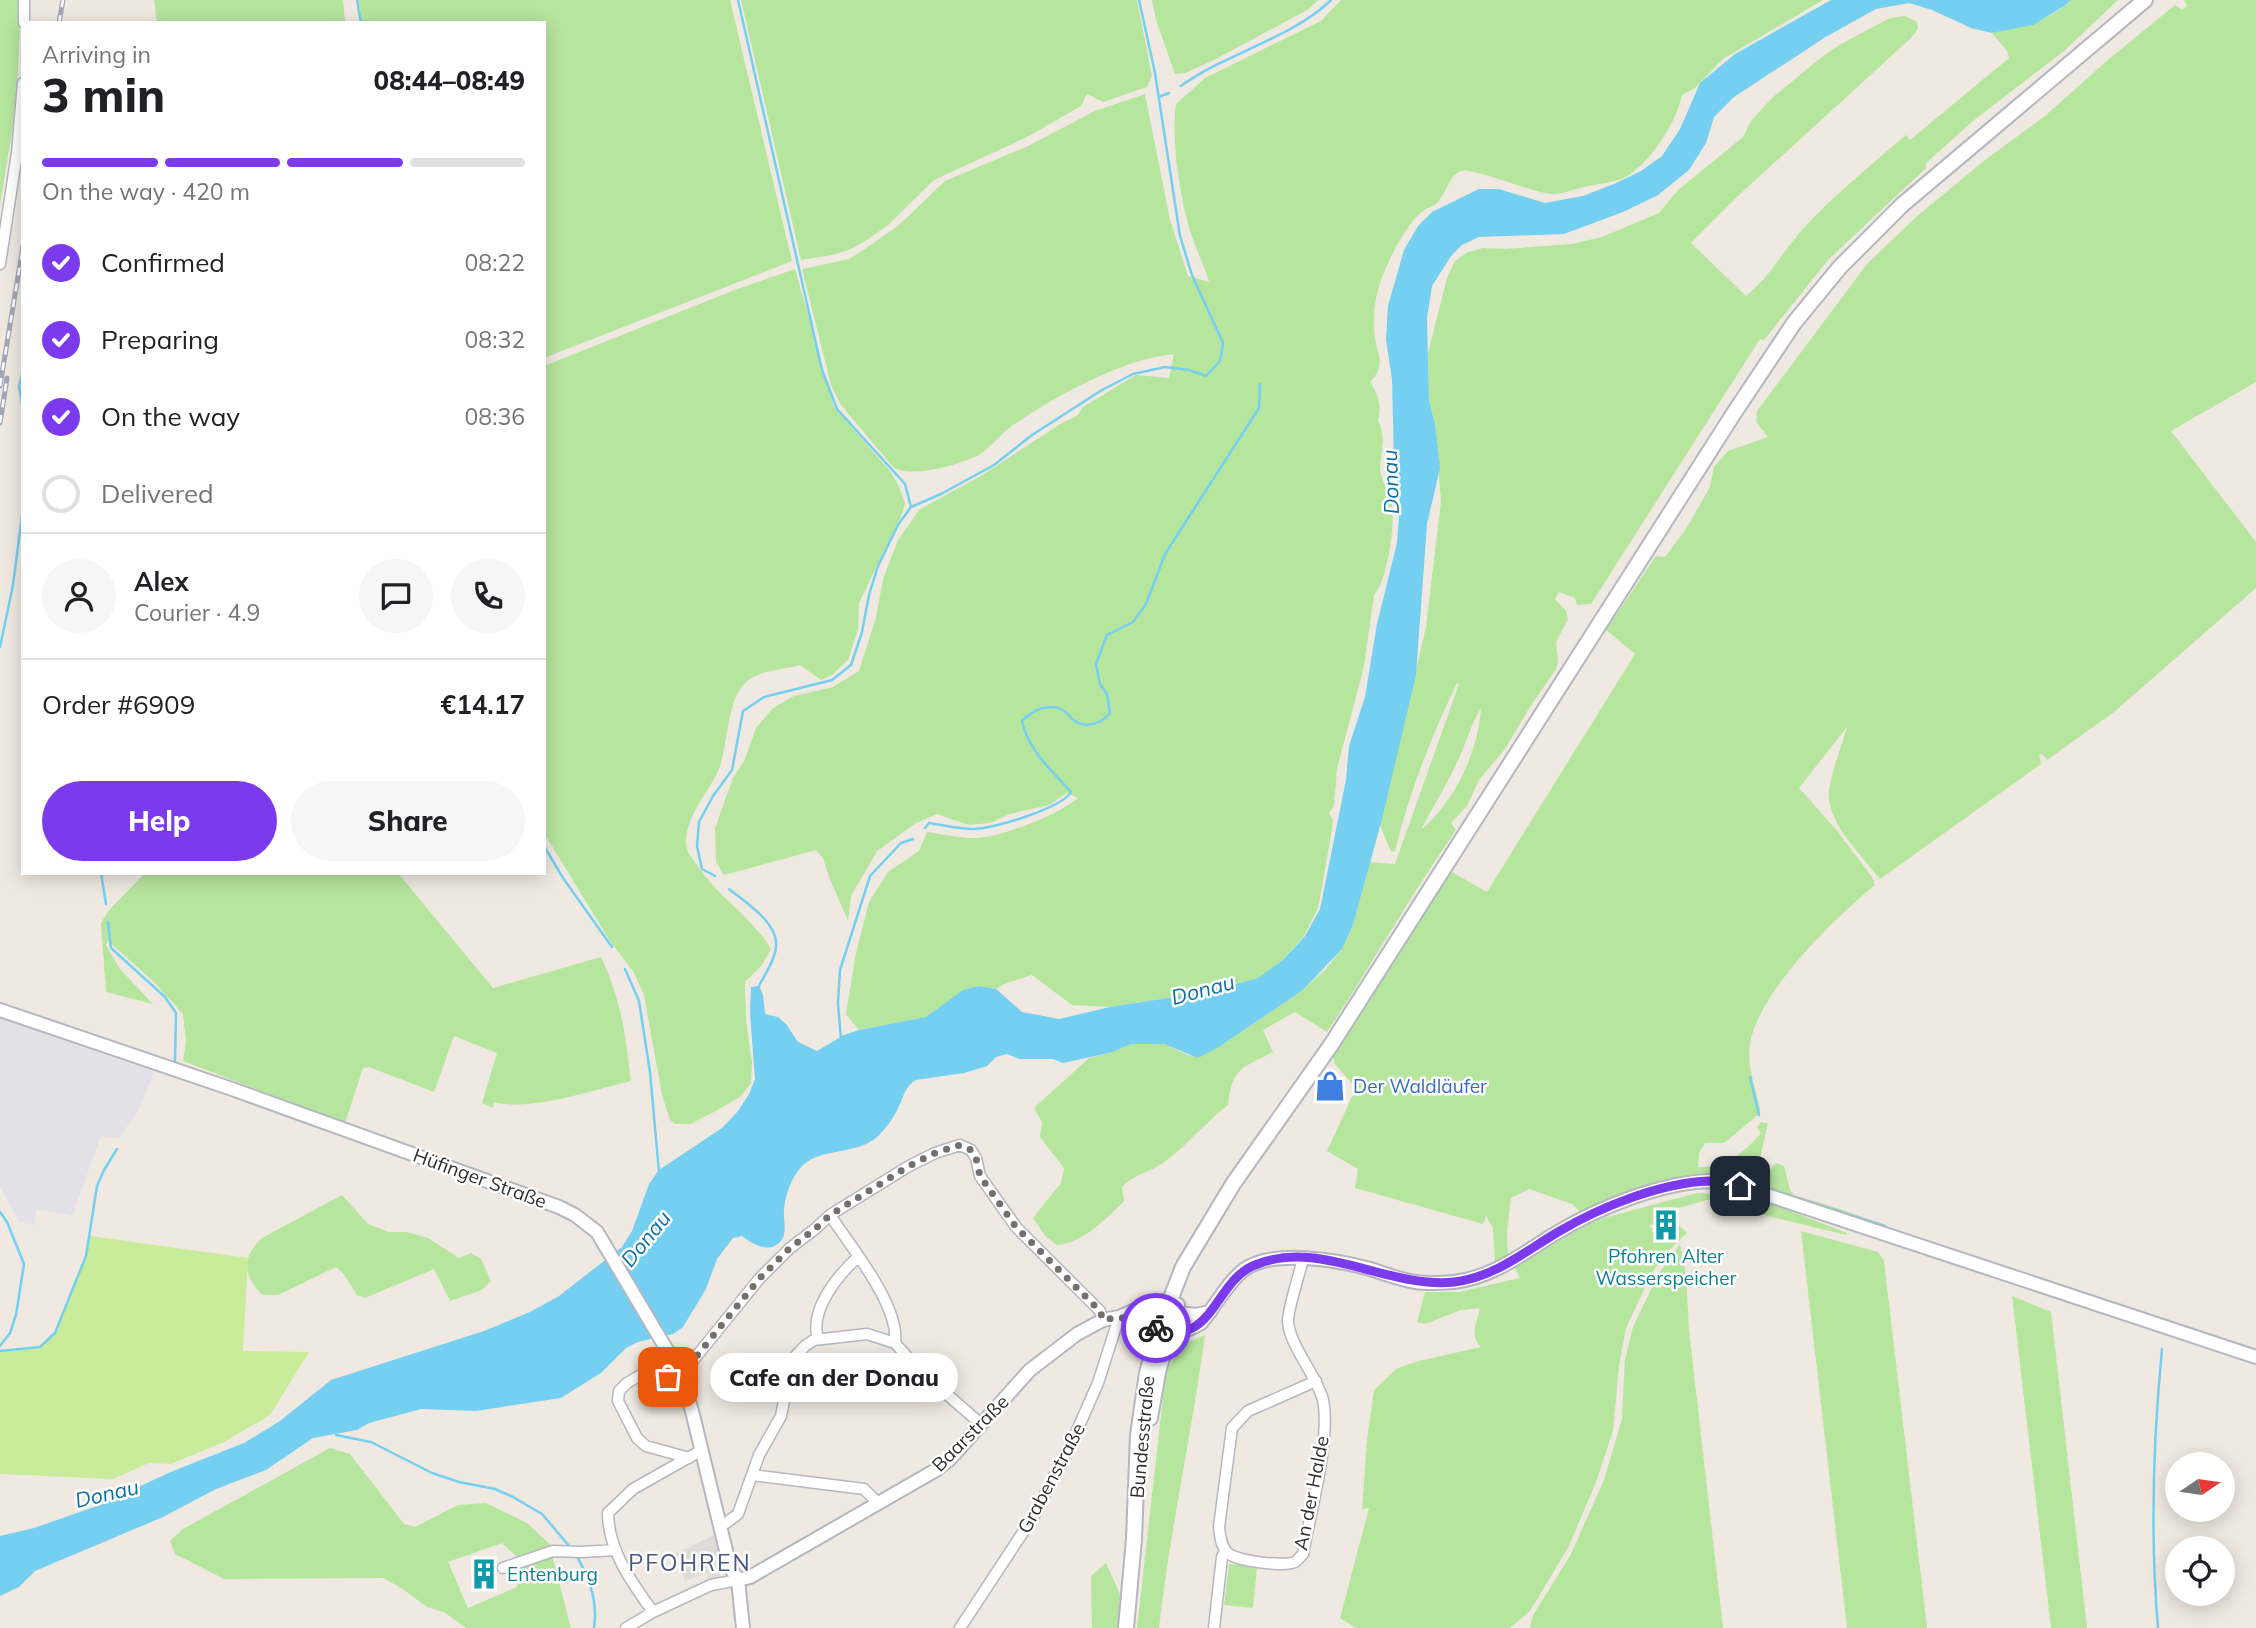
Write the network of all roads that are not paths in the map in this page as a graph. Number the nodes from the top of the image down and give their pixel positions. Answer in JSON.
{"nodes":[{"id":1,"x":24,"y":0,"type":"edge"},
{"id":2,"x":2145,"y":0,"type":"edge"},
{"id":3,"x":24,"y":21,"type":"edge"},
{"id":4,"x":21,"y":106,"type":"edge"},
{"id":5,"x":0,"y":264,"type":"edge"},
{"id":6,"x":0,"y":1010,"type":"edge"},
{"id":7,"x":830,"y":1215,"type":"junction"},
{"id":8,"x":858,"y":1257,"type":"junction"},
{"id":9,"x":1303,"y":1258,"type":"junction"},
{"id":10,"x":1171,"y":1310,"type":"junction"},
{"id":11,"x":1210,"y":1312,"type":"junction"},
{"id":12,"x":1119,"y":1317,"type":"junction"},
{"id":13,"x":1103,"y":1320,"type":"junction"},
{"id":14,"x":1164,"y":1331,"type":"junction"},
{"id":15,"x":818,"y":1339,"type":"junction"},
{"id":16,"x":895,"y":1343,"type":"junction"},
{"id":17,"x":2256,"y":1357,"type":"edge"},
{"id":18,"x":679,"y":1369,"type":"junction"},
{"id":19,"x":1315,"y":1381,"type":"junction"},
{"id":20,"x":981,"y":1424,"type":"junction"},
{"id":21,"x":702,"y":1450,"type":"junction"},
{"id":22,"x":689,"y":1458,"type":"junction"},
{"id":23,"x":752,"y":1475,"type":"junction"},
{"id":24,"x":879,"y":1504,"type":"junction"},
{"id":25,"x":720,"y":1524,"type":"junction"},
{"id":26,"x":616,"y":1550,"type":"junction"},
{"id":27,"x":1225,"y":1551,"type":"junction"},
{"id":28,"x":503,"y":1568,"type":"dead end"},
{"id":29,"x":738,"y":1580,"type":"junction"},
{"id":30,"x":653,"y":1612,"type":"junction"},
{"id":31,"x":1126,"y":1626,"type":"edge"},
{"id":32,"x":626,"y":1628,"type":"edge"},
{"id":33,"x":743,"y":1628,"type":"edge"},
{"id":34,"x":960,"y":1628,"type":"edge"},
{"id":35,"x":1214,"y":1628,"type":"edge"}],
"edges":[{"from":1,"to":3,"type":"street"},
{"from":2,"to":10,"type":"main road","name":"Bundesstraße"},
{"from":4,"to":5,"type":"street"},
{"from":6,"to":18,"type":"street","name":"Hüfinger Straße"},
{"from":7,"to":8,"type":"street"},
{"from":7,"to":13,"type":"street"},
{"from":7,"to":18,"type":"street"},
{"from":8,"to":15,"type":"street"},
{"from":8,"to":16,"type":"street"},
{"from":9,"to":11,"type":"street"},
{"from":9,"to":17,"type":"street"},
{"from":9,"to":19,"type":"street","name":"An der Halde"},
{"from":10,"to":11,"type":"street","name":"Baarstraße"},
{"from":10,"to":12,"type":"street","name":"Baarstraße"},
{"from":10,"to":14,"type":"main road","name":"Bundesstraße"},
{"from":11,"to":14,"type":"street"},
{"from":12,"to":13,"type":"street","name":"Baarstraße"},
{"from":12,"to":14,"type":"street","name":"Baarstraße"},
{"from":12,"to":34,"type":"street","name":"Grabenstraße"},
{"from":13,"to":20,"type":"street","name":"Baarstraße"},
{"from":14,"to":31,"type":"main road","name":"Bundesstraße"},
{"from":15,"to":16,"type":"street"},
{"from":15,"to":23,"type":"street"},
{"from":16,"to":20,"type":"street"},
{"from":18,"to":21,"type":"street","name":"Hüfinger Straße"},
{"from":18,"to":22,"type":"street"},
{"from":19,"to":27,"type":"street"},
{"from":19,"to":27,"type":"street","name":"An der Halde"},
{"from":20,"to":24,"type":"street","name":"Baarstraße"},
{"from":21,"to":22,"type":"street"},
{"from":21,"to":25,"type":"street","name":"Hüfinger Straße"},
{"from":22,"to":26,"type":"street"},
{"from":23,"to":24,"type":"street"},
{"from":23,"to":25,"type":"street"},
{"from":24,"to":29,"type":"street","name":"Baarstraße"},
{"from":25,"to":29,"type":"street","name":"Hüfinger Straße"},
{"from":26,"to":28,"type":"street"},
{"from":26,"to":30,"type":"street"},
{"from":27,"to":35,"type":"street"},
{"from":29,"to":30,"type":"street"},
{"from":29,"to":33,"type":"street","name":"Hüfinger Straße"},
{"from":30,"to":32,"type":"street"}]}
